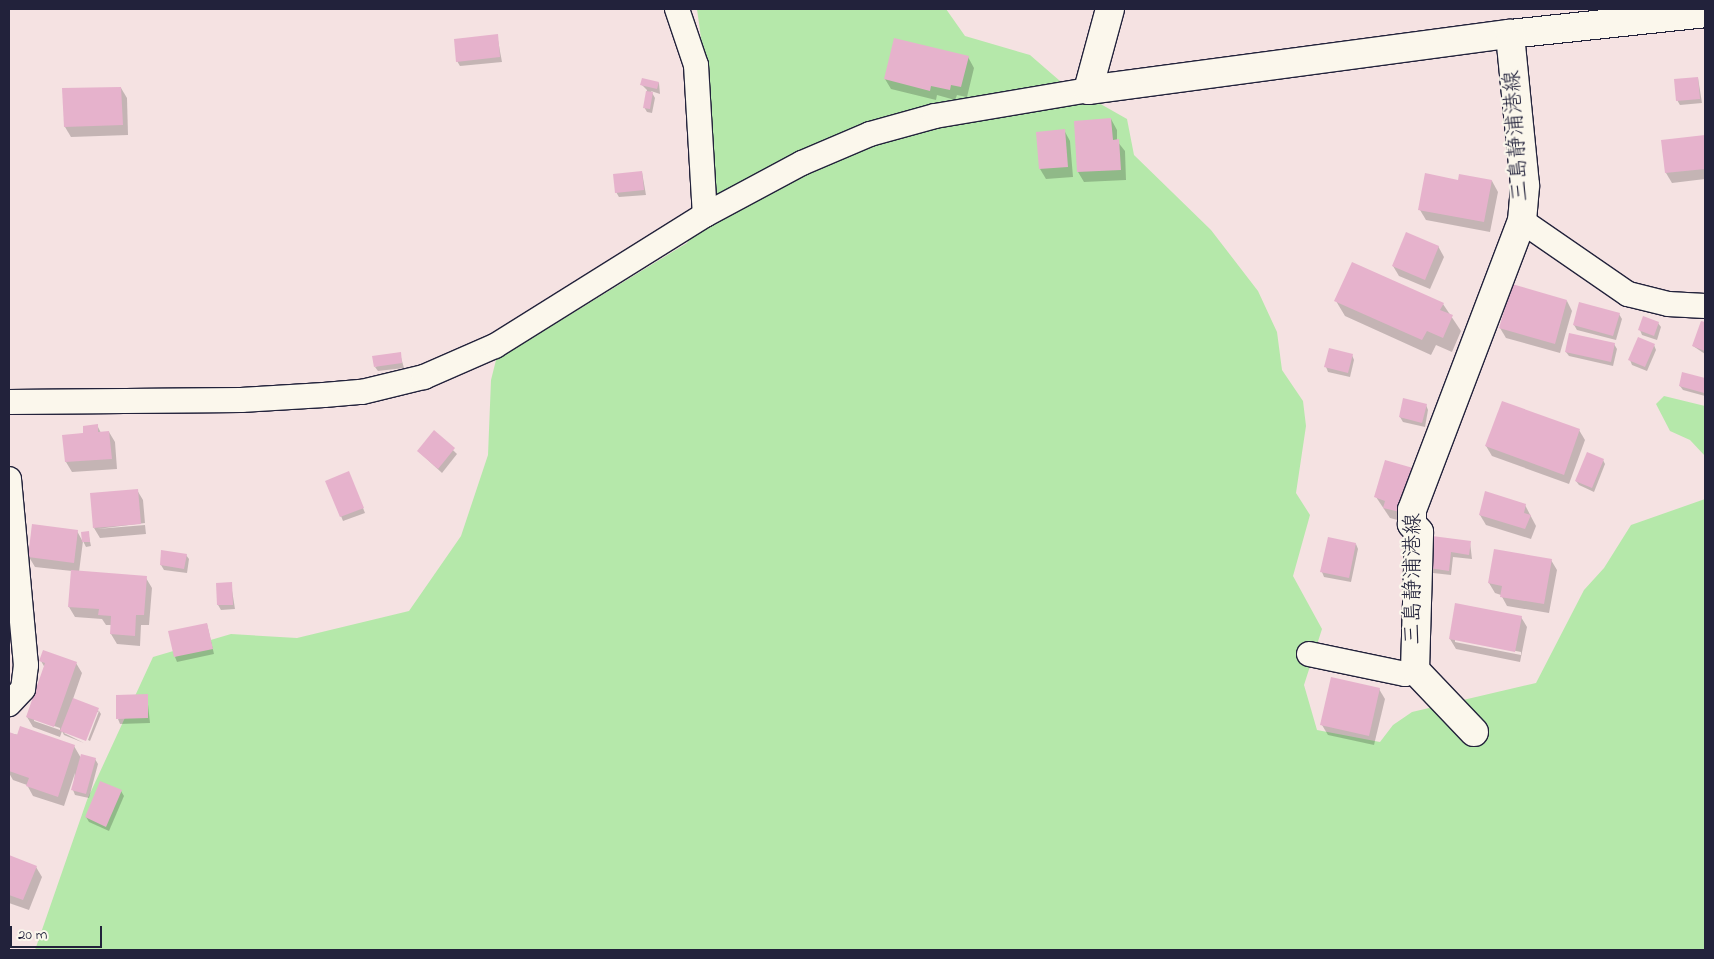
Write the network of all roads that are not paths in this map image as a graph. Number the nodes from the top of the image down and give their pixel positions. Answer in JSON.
{"nodes":[{"id":1,"x":677,"y":9,"type":"edge"},
{"id":2,"x":1110,"y":9,"type":"edge"},
{"id":3,"x":1705,"y":13,"type":"edge"},
{"id":4,"x":1510,"y":34,"type":"junction"},
{"id":5,"x":1088,"y":90,"type":"junction"},
{"id":6,"x":705,"y":215,"type":"junction"},
{"id":7,"x":1522,"y":221,"type":"junction"},
{"id":8,"x":1705,"y":306,"type":"edge"},
{"id":9,"x":9,"y":402,"type":"edge"},
{"id":10,"x":9,"y":479,"type":"edge"},
{"id":11,"x":1309,"y":654,"type":"dead end"},
{"id":12,"x":1415,"y":670,"type":"junction"},
{"id":13,"x":9,"y":704,"type":"edge"},
{"id":14,"x":1474,"y":732,"type":"dead end"}],
"edges":[{"from":1,"to":6,"type":"street"},
{"from":2,"to":5,"type":"main road"},
{"from":3,"to":4,"type":"main road"},
{"from":4,"to":5,"type":"main road"},
{"from":4,"to":7,"type":"main road","name":"三島静浦港線"},
{"from":5,"to":6,"type":"street"},
{"from":6,"to":9,"type":"street"},
{"from":7,"to":8,"type":"street"},
{"from":7,"to":12,"type":"main road","name":"三島静浦港線"},
{"from":10,"to":13,"type":"street"},
{"from":11,"to":12,"type":"street"},
{"from":12,"to":14,"type":"main road","name":"三島静浦港線"}]}
